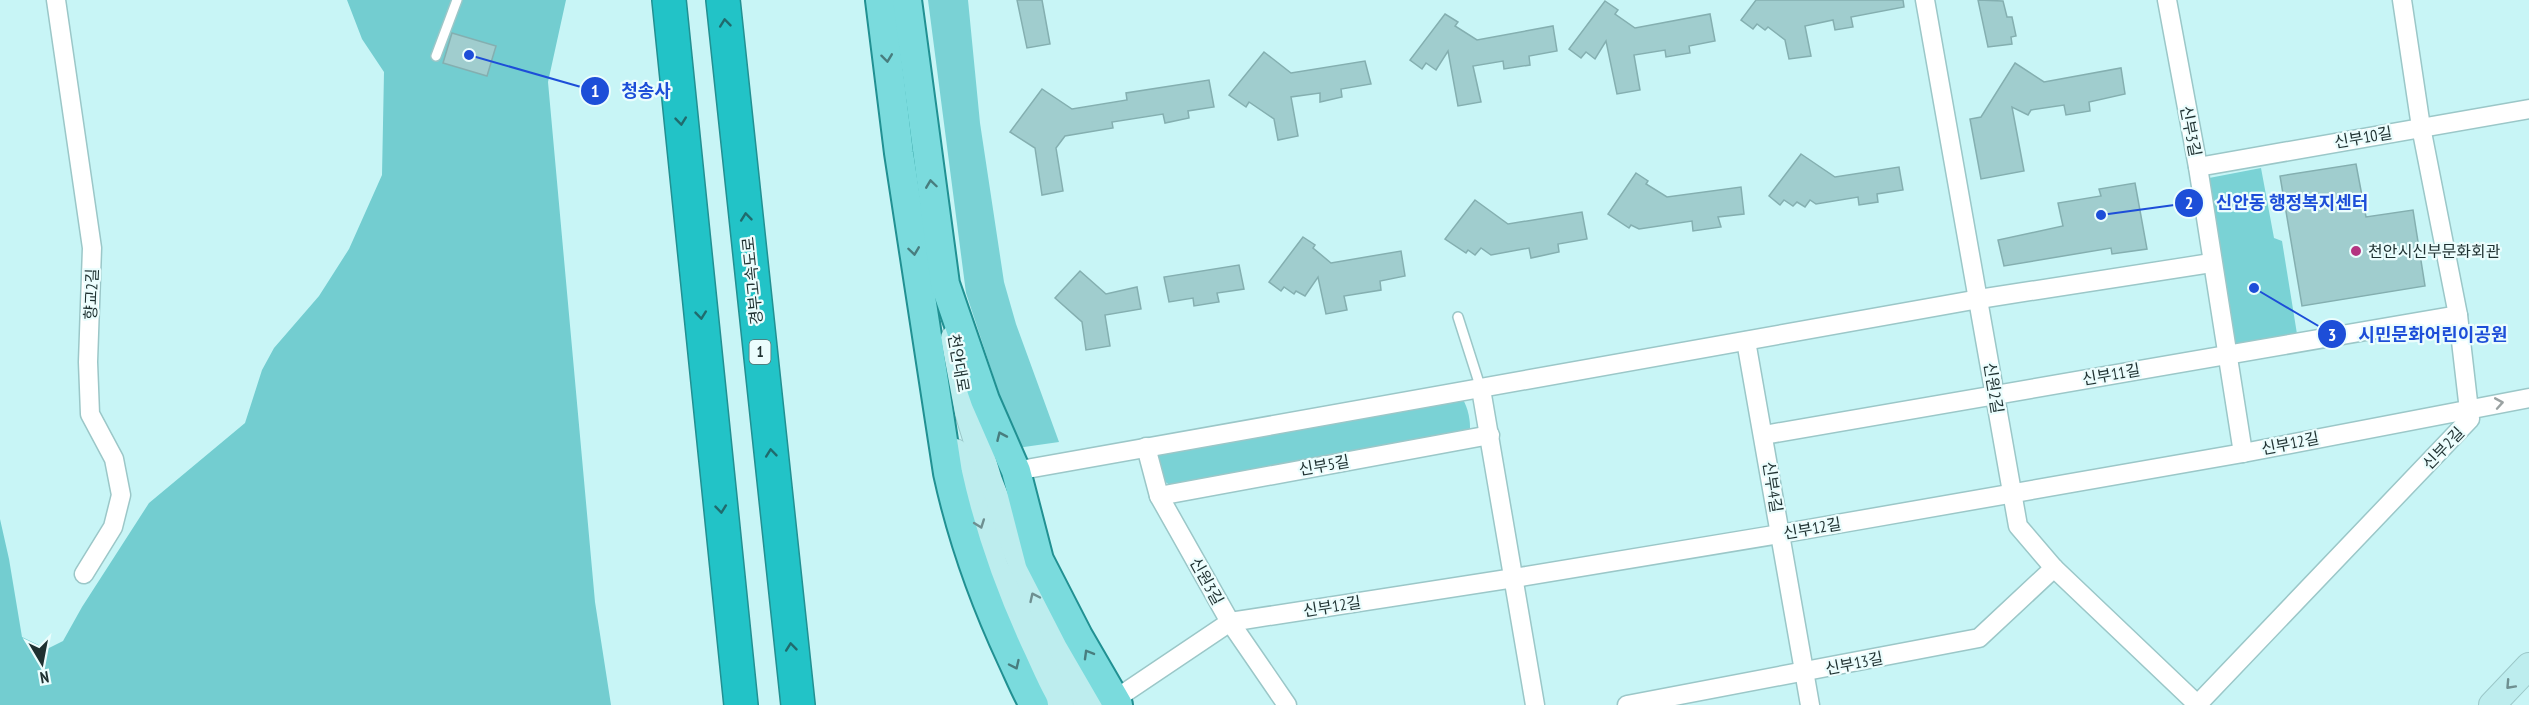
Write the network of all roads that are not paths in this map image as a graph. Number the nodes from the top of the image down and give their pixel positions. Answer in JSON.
{"nodes":[{"id":1,"x":56,"y":0,"type":"edge"},
{"id":2,"x":457,"y":0,"type":"edge"},
{"id":3,"x":669,"y":0,"type":"edge"},
{"id":4,"x":723,"y":0,"type":"edge"},
{"id":5,"x":880,"y":0,"type":"edge"},
{"id":6,"x":907,"y":0,"type":"edge"},
{"id":7,"x":1925,"y":0,"type":"edge"},
{"id":8,"x":2167,"y":0,"type":"edge"},
{"id":9,"x":2402,"y":0,"type":"edge"},
{"id":10,"x":436,"y":56,"type":"dead end"},
{"id":11,"x":2529,"y":109,"type":"edge"},
{"id":12,"x":2421,"y":127,"type":"junction"},
{"id":13,"x":2198,"y":167,"type":"junction"},
{"id":14,"x":2211,"y":263,"type":"junction"},
{"id":15,"x":945,"y":284,"type":"junction"},
{"id":16,"x":1979,"y":299,"type":"junction"},
{"id":17,"x":2458,"y":315,"type":"junction"},
{"id":18,"x":1458,"y":317,"type":"dead end"},
{"id":19,"x":1746,"y":341,"type":"junction"},
{"id":20,"x":927,"y":348,"type":"junction"},
{"id":21,"x":2226,"y":353,"type":"junction"},
{"id":22,"x":1481,"y":389,"type":"junction"},
{"id":23,"x":1995,"y":396,"type":"junction"},
{"id":24,"x":2529,"y":398,"type":"edge"},
{"id":25,"x":2469,"y":408,"type":"junction"},
{"id":26,"x":1490,"y":435,"type":"junction"},
{"id":27,"x":1764,"y":435,"type":"junction"},
{"id":28,"x":1146,"y":447,"type":"junction"},
{"id":29,"x":2243,"y":453,"type":"junction"},
{"id":30,"x":1016,"y":471,"type":"junction"},
{"id":31,"x":2011,"y":493,"type":"junction"},
{"id":32,"x":1159,"y":496,"type":"junction"},
{"id":33,"x":1780,"y":534,"type":"junction"},
{"id":34,"x":2054,"y":568,"type":"junction"},
{"id":35,"x":84,"y":574,"type":"dead end"},
{"id":36,"x":1514,"y":578,"type":"junction"},
{"id":37,"x":1230,"y":622,"type":"junction"},
{"id":38,"x":2529,"y":666,"type":"edge"},
{"id":39,"x":1805,"y":673,"type":"junction"},
{"id":40,"x":1107,"y":703,"type":"edge"},
{"id":41,"x":741,"y":705,"type":"edge"},
{"id":42,"x":798,"y":705,"type":"edge"},
{"id":43,"x":1034,"y":705,"type":"edge"},
{"id":44,"x":1060,"y":705,"type":"edge"},
{"id":45,"x":1287,"y":705,"type":"edge"},
{"id":46,"x":1535,"y":705,"type":"edge"},
{"id":47,"x":1627,"y":705,"type":"edge"},
{"id":48,"x":1810,"y":705,"type":"edge"},
{"id":49,"x":2198,"y":705,"type":"edge"},
{"id":50,"x":2492,"y":705,"type":"edge"}],
"edges":[{"from":1,"to":35,"type":"street","name":"향교2길"},
{"from":2,"to":10,"type":"lane"},
{"from":3,"to":41,"type":"highway","one_way":true},
{"from":42,"to":4,"type":"highway","name":"경부고속도로","number":"1","one_way":true},
{"from":5,"to":20,"type":"main road","name":"천안대로","one_way":true},
{"from":15,"to":6,"type":"main road","name":"천안대로","one_way":true},
{"from":7,"to":16,"type":"street","name":"신원2길"},
{"from":8,"to":13,"type":"street","name":"신부3길"},
{"from":9,"to":12,"type":"street","name":"신부2길"},
{"from":11,"to":12,"type":"street","name":"신부10길"},
{"from":12,"to":13,"type":"street","name":"신부10길"},
{"from":12,"to":17,"type":"street","name":"신부2길"},
{"from":13,"to":14,"type":"street","name":"신부3길"},
{"from":14,"to":16,"type":"street"},
{"from":14,"to":21,"type":"street","name":"신부3길"},
{"from":30,"to":15,"type":"main road","one_way":true},
{"from":40,"to":15,"type":"main road","name":"천안대로","one_way":true},
{"from":16,"to":19,"type":"street"},
{"from":16,"to":23,"type":"street","name":"신원2길"},
{"from":17,"to":21,"type":"street","name":"신부11길"},
{"from":17,"to":25,"type":"street","name":"신부2길"},
{"from":18,"to":22,"type":"lane"},
{"from":19,"to":22,"type":"street"},
{"from":19,"to":27,"type":"street","name":"신부4길"},
{"from":20,"to":43,"type":"main road","one_way":true},
{"from":20,"to":44,"type":"main road","name":"천안대로","one_way":true},
{"from":21,"to":23,"type":"street","name":"신부11길"},
{"from":21,"to":29,"type":"street","name":"신부3길"},
{"from":22,"to":26,"type":"street"},
{"from":22,"to":28,"type":"street"},
{"from":23,"to":27,"type":"street","name":"신부11길"},
{"from":23,"to":31,"type":"street","name":"신원2길"},
{"from":25,"to":24,"type":"street","name":"신부12길","one_way":true},
{"from":25,"to":29,"type":"street","name":"신부12길"},
{"from":25,"to":49,"type":"street","name":"신부2길"},
{"from":26,"to":32,"type":"street","name":"신부5길"},
{"from":26,"to":36,"type":"street"},
{"from":27,"to":33,"type":"street","name":"신부4길"},
{"from":28,"to":30,"type":"street"},
{"from":28,"to":32,"type":"street","name":"신원3길"},
{"from":29,"to":31,"type":"street","name":"신부12길"},
{"from":40,"to":30,"type":"main road","one_way":true},
{"from":31,"to":33,"type":"street","name":"신부12길"},
{"from":31,"to":34,"type":"street","name":"신원2길"},
{"from":32,"to":37,"type":"street","name":"신원3길"},
{"from":33,"to":36,"type":"street","name":"신부12길"},
{"from":33,"to":39,"type":"street","name":"신부4길"},
{"from":34,"to":39,"type":"street","name":"신부13길"},
{"from":34,"to":49,"type":"street","name":"신원2길"},
{"from":36,"to":37,"type":"street","name":"신부12길"},
{"from":36,"to":46,"type":"street"},
{"from":37,"to":40,"type":"street","name":"신부12길"},
{"from":37,"to":45,"type":"street","name":"신원3길"},
{"from":38,"to":50,"type":"main road","one_way":true},
{"from":39,"to":47,"type":"street","name":"신부13길"},
{"from":39,"to":48,"type":"street","name":"신부4길"}]}
